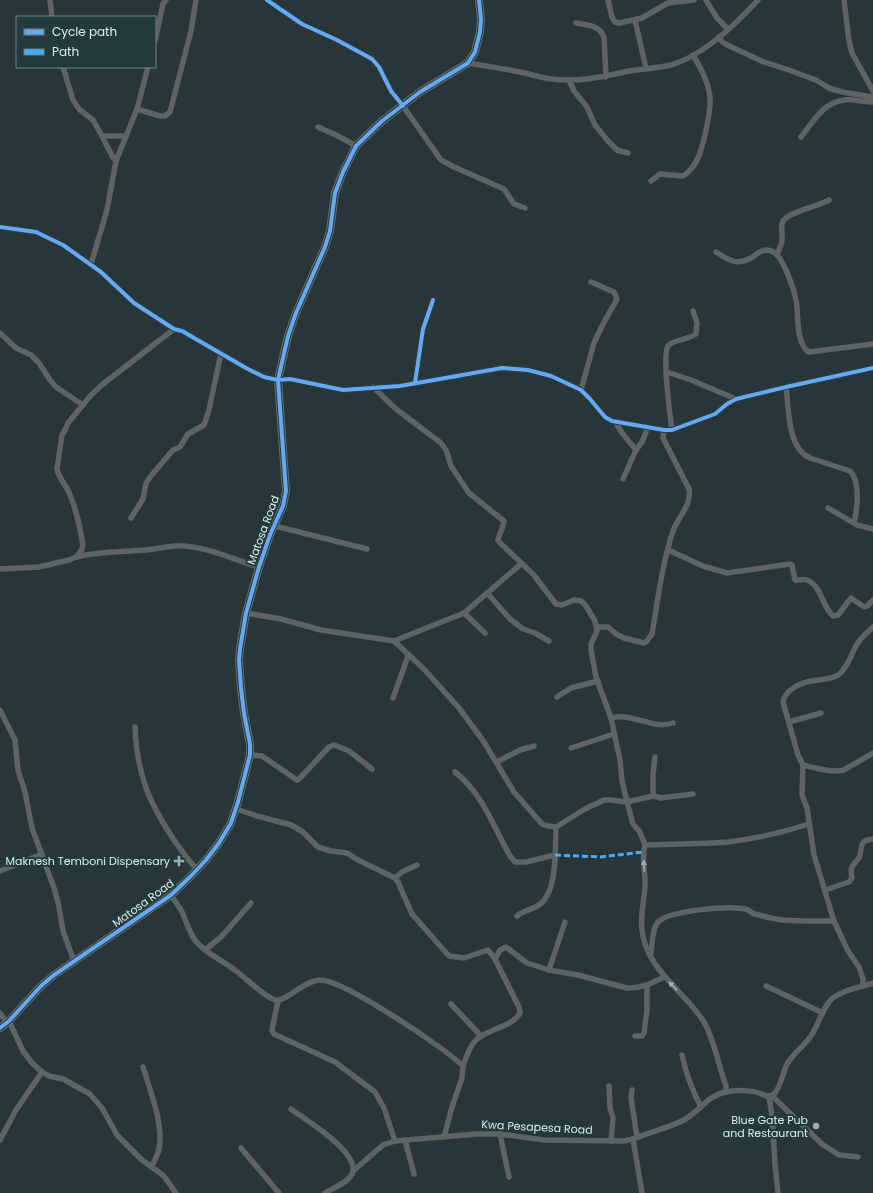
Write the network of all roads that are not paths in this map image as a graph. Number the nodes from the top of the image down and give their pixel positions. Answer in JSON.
{"nodes":[{"id":1,"x":50,"y":0,"type":"edge"},
{"id":2,"x":166,"y":0,"type":"edge"},
{"id":3,"x":196,"y":0,"type":"edge"},
{"id":4,"x":266,"y":0,"type":"edge"},
{"id":5,"x":479,"y":0,"type":"edge"},
{"id":6,"x":608,"y":0,"type":"edge"},
{"id":7,"x":694,"y":0,"type":"edge"},
{"id":8,"x":706,"y":0,"type":"edge"},
{"id":9,"x":758,"y":0,"type":"edge"},
{"id":10,"x":844,"y":0,"type":"edge"},
{"id":11,"x":52,"y":16,"type":"edge"},
{"id":12,"x":635,"y":20,"type":"junction"},
{"id":13,"x":576,"y":22,"type":"dead end"},
{"id":14,"x":728,"y":29,"type":"junction"},
{"id":15,"x":156,"y":36,"type":"edge"},
{"id":16,"x":718,"y":38,"type":"junction"},
{"id":17,"x":693,"y":55,"type":"junction"},
{"id":18,"x":468,"y":63,"type":"junction"},
{"id":19,"x":63,"y":68,"type":"edge"},
{"id":20,"x":148,"y":68,"type":"edge"},
{"id":21,"x":646,"y":68,"type":"junction"},
{"id":22,"x":606,"y":77,"type":"junction"},
{"id":23,"x":569,"y":80,"type":"junction"},
{"id":24,"x":873,"y":91,"type":"edge"},
{"id":25,"x":873,"y":97,"type":"edge"},
{"id":26,"x":873,"y":102,"type":"edge"},
{"id":27,"x":402,"y":106,"type":"junction"},
{"id":28,"x":137,"y":109,"type":"junction"},
{"id":29,"x":318,"y":127,"type":"dead end"},
{"id":30,"x":102,"y":136,"type":"junction"},
{"id":31,"x":126,"y":136,"type":"junction"},
{"id":32,"x":801,"y":137,"type":"dead end"},
{"id":33,"x":356,"y":146,"type":"junction"},
{"id":34,"x":628,"y":153,"type":"dead end"},
{"id":35,"x":116,"y":161,"type":"junction"},
{"id":36,"x":651,"y":182,"type":"dead end"},
{"id":37,"x":828,"y":200,"type":"dead end"},
{"id":38,"x":525,"y":208,"type":"dead end"},
{"id":39,"x":0,"y":227,"type":"edge"},
{"id":40,"x":716,"y":252,"type":"dead end"},
{"id":41,"x":777,"y":254,"type":"junction"},
{"id":42,"x":91,"y":264,"type":"junction"},
{"id":43,"x":591,"y":282,"type":"dead end"},
{"id":44,"x":433,"y":300,"type":"dead end"},
{"id":45,"x":693,"y":311,"type":"dead end"},
{"id":46,"x":174,"y":329,"type":"junction"},
{"id":47,"x":0,"y":333,"type":"edge"},
{"id":48,"x":873,"y":344,"type":"edge"},
{"id":49,"x":221,"y":353,"type":"junction"},
{"id":50,"x":873,"y":368,"type":"edge"},
{"id":51,"x":667,"y":372,"type":"junction"},
{"id":52,"x":278,"y":380,"type":"junction"},
{"id":53,"x":415,"y":383,"type":"junction"},
{"id":54,"x":786,"y":386,"type":"junction"},
{"id":55,"x":373,"y":387,"type":"junction"},
{"id":56,"x":581,"y":390,"type":"junction"},
{"id":57,"x":736,"y":399,"type":"junction"},
{"id":58,"x":83,"y":405,"type":"junction"},
{"id":59,"x":616,"y":422,"type":"junction"},
{"id":60,"x":648,"y":427,"type":"junction"},
{"id":61,"x":664,"y":430,"type":"junction"},
{"id":62,"x":672,"y":430,"type":"junction"},
{"id":63,"x":636,"y":450,"type":"junction"},
{"id":64,"x":623,"y":479,"type":"dead end"},
{"id":65,"x":828,"y":508,"type":"dead end"},
{"id":66,"x":131,"y":518,"type":"dead end"},
{"id":67,"x":854,"y":523,"type":"junction"},
{"id":68,"x":275,"y":526,"type":"junction"},
{"id":69,"x":873,"y":529,"type":"edge"},
{"id":70,"x":367,"y":550,"type":"dead end"},
{"id":71,"x":668,"y":550,"type":"junction"},
{"id":72,"x":76,"y":557,"type":"junction"},
{"id":73,"x":521,"y":564,"type":"junction"},
{"id":74,"x":259,"y":567,"type":"junction"},
{"id":75,"x":0,"y":569,"type":"edge"},
{"id":76,"x":487,"y":593,"type":"junction"},
{"id":77,"x":873,"y":600,"type":"edge"},
{"id":78,"x":246,"y":613,"type":"junction"},
{"id":79,"x":464,"y":613,"type":"junction"},
{"id":80,"x":597,"y":627,"type":"junction"},
{"id":81,"x":873,"y":628,"type":"edge"},
{"id":82,"x":485,"y":633,"type":"dead end"},
{"id":83,"x":394,"y":641,"type":"junction"},
{"id":84,"x":549,"y":641,"type":"dead end"},
{"id":85,"x":408,"y":656,"type":"junction"},
{"id":86,"x":598,"y":681,"type":"junction"},
{"id":87,"x":557,"y":697,"type":"dead end"},
{"id":88,"x":393,"y":698,"type":"dead end"},
{"id":89,"x":0,"y":710,"type":"edge"},
{"id":90,"x":821,"y":713,"type":"dead end"},
{"id":91,"x":610,"y":718,"type":"junction"},
{"id":92,"x":789,"y":722,"type":"junction"},
{"id":93,"x":3,"y":723,"type":"edge"},
{"id":94,"x":673,"y":723,"type":"dead end"},
{"id":95,"x":135,"y":727,"type":"dead end"},
{"id":96,"x":614,"y":734,"type":"junction"},
{"id":97,"x":534,"y":746,"type":"dead end"},
{"id":98,"x":571,"y":748,"type":"dead end"},
{"id":99,"x":873,"y":753,"type":"edge"},
{"id":100,"x":250,"y":755,"type":"junction"},
{"id":101,"x":655,"y":757,"type":"dead end"},
{"id":102,"x":497,"y":762,"type":"junction"},
{"id":103,"x":803,"y":765,"type":"junction"},
{"id":104,"x":372,"y":769,"type":"dead end"},
{"id":105,"x":455,"y":772,"type":"dead end"},
{"id":106,"x":693,"y":794,"type":"dead end"},
{"id":107,"x":653,"y":796,"type":"junction"},
{"id":108,"x":627,"y":802,"type":"junction"},
{"id":109,"x":236,"y":809,"type":"junction"},
{"id":110,"x":809,"y":824,"type":"junction"},
{"id":111,"x":556,"y":827,"type":"junction"},
{"id":112,"x":873,"y":839,"type":"edge"},
{"id":113,"x":645,"y":845,"type":"junction"},
{"id":114,"x":42,"y":854,"type":"junction"},
{"id":115,"x":555,"y":856,"type":"junction"},
{"id":116,"x":417,"y":865,"type":"dead end"},
{"id":117,"x":197,"y":869,"type":"junction"},
{"id":118,"x":0,"y":872,"type":"edge"},
{"id":119,"x":395,"y":878,"type":"junction"},
{"id":120,"x":825,"y":890,"type":"junction"},
{"id":121,"x":171,"y":895,"type":"junction"},
{"id":122,"x":250,"y":903,"type":"dead end"},
{"id":123,"x":517,"y":916,"type":"dead end"},
{"id":124,"x":834,"y":921,"type":"junction"},
{"id":125,"x":565,"y":922,"type":"dead end"},
{"id":126,"x":205,"y":950,"type":"junction"},
{"id":127,"x":650,"y":956,"type":"junction"},
{"id":128,"x":495,"y":959,"type":"junction"},
{"id":129,"x":74,"y":961,"type":"junction"},
{"id":130,"x":550,"y":970,"type":"junction"},
{"id":131,"x":664,"y":976,"type":"junction"},
{"id":132,"x":873,"y":983,"type":"edge"},
{"id":133,"x":647,"y":985,"type":"junction"},
{"id":134,"x":766,"y":986,"type":"dead end"},
{"id":135,"x":862,"y":986,"type":"junction"},
{"id":136,"x":278,"y":1001,"type":"junction"},
{"id":137,"x":451,"y":1004,"type":"dead end"},
{"id":138,"x":0,"y":1013,"type":"edge"},
{"id":139,"x":823,"y":1013,"type":"junction"},
{"id":140,"x":6,"y":1024,"type":"edge"},
{"id":141,"x":481,"y":1036,"type":"junction"},
{"id":142,"x":635,"y":1036,"type":"dead end"},
{"id":143,"x":682,"y":1055,"type":"dead end"},
{"id":144,"x":463,"y":1066,"type":"junction"},
{"id":145,"x":143,"y":1067,"type":"dead end"},
{"id":146,"x":42,"y":1072,"type":"junction"},
{"id":147,"x":609,"y":1086,"type":"dead end"},
{"id":148,"x":632,"y":1090,"type":"dead end"},
{"id":149,"x":726,"y":1092,"type":"junction"},
{"id":150,"x":770,"y":1096,"type":"junction"},
{"id":151,"x":701,"y":1107,"type":"junction"},
{"id":152,"x":291,"y":1108,"type":"dead end"},
{"id":153,"x":500,"y":1134,"type":"junction"},
{"id":154,"x":444,"y":1137,"type":"junction"},
{"id":155,"x":635,"y":1138,"type":"junction"},
{"id":156,"x":0,"y":1140,"type":"edge"},
{"id":157,"x":405,"y":1140,"type":"junction"},
{"id":158,"x":395,"y":1141,"type":"junction"},
{"id":159,"x":611,"y":1141,"type":"junction"},
{"id":160,"x":240,"y":1148,"type":"dead end"},
{"id":161,"x":858,"y":1157,"type":"dead end"},
{"id":162,"x":152,"y":1166,"type":"junction"},
{"id":163,"x":353,"y":1171,"type":"junction"},
{"id":164,"x":414,"y":1174,"type":"dead end"},
{"id":165,"x":509,"y":1177,"type":"dead end"},
{"id":166,"x":176,"y":1193,"type":"edge"},
{"id":167,"x":279,"y":1193,"type":"edge"},
{"id":168,"x":325,"y":1193,"type":"edge"},
{"id":169,"x":642,"y":1193,"type":"edge"},
{"id":170,"x":778,"y":1193,"type":"edge"}],
"edges":[{"from":1,"to":11,"type":"street"},
{"from":2,"to":15,"type":"street"},
{"from":3,"to":28,"type":"street"},
{"from":4,"to":27,"type":"street"},
{"from":5,"to":18,"type":"street"},
{"from":6,"to":12,"type":"street"},
{"from":7,"to":12,"type":"street"},
{"from":8,"to":14,"type":"street"},
{"from":9,"to":14,"type":"street"},
{"from":10,"to":24,"type":"street"},
{"from":12,"to":21,"type":"street"},
{"from":13,"to":22,"type":"street"},
{"from":14,"to":16,"type":"street"},
{"from":16,"to":17,"type":"street"},
{"from":16,"to":25,"type":"street"},
{"from":17,"to":21,"type":"street"},
{"from":17,"to":36,"type":"street"},
{"from":18,"to":23,"type":"street"},
{"from":18,"to":27,"type":"street","name":"Matosa Road"},
{"from":19,"to":30,"type":"street"},
{"from":20,"to":28,"type":"street"},
{"from":21,"to":22,"type":"street"},
{"from":22,"to":23,"type":"street"},
{"from":23,"to":34,"type":"street"},
{"from":26,"to":32,"type":"street"},
{"from":27,"to":33,"type":"street","name":"Matosa Road"},
{"from":27,"to":38,"type":"street"},
{"from":28,"to":31,"type":"street"},
{"from":29,"to":33,"type":"street"},
{"from":30,"to":31,"type":"street"},
{"from":30,"to":35,"type":"street"},
{"from":31,"to":35,"type":"street"},
{"from":33,"to":52,"type":"street","name":"Matosa Road"},
{"from":35,"to":42,"type":"street"},
{"from":37,"to":41,"type":"street"},
{"from":39,"to":42,"type":"street"},
{"from":40,"to":41,"type":"street"},
{"from":41,"to":48,"type":"street"},
{"from":42,"to":46,"type":"street"},
{"from":43,"to":56,"type":"street"},
{"from":44,"to":53,"type":"street"},
{"from":45,"to":51,"type":"street"},
{"from":46,"to":49,"type":"street"},
{"from":46,"to":58,"type":"street"},
{"from":47,"to":58,"type":"street"},
{"from":49,"to":52,"type":"street"},
{"from":49,"to":66,"type":"street"},
{"from":50,"to":54,"type":"street"},
{"from":51,"to":57,"type":"street"},
{"from":51,"to":62,"type":"street"},
{"from":52,"to":55,"type":"street"},
{"from":52,"to":68,"type":"street","name":"Matosa Road"},
{"from":53,"to":55,"type":"street"},
{"from":53,"to":56,"type":"street"},
{"from":54,"to":57,"type":"street"},
{"from":54,"to":67,"type":"street"},
{"from":55,"to":73,"type":"street"},
{"from":56,"to":59,"type":"street"},
{"from":57,"to":62,"type":"street"},
{"from":58,"to":72,"type":"street"},
{"from":59,"to":60,"type":"street"},
{"from":59,"to":63,"type":"street"},
{"from":60,"to":61,"type":"street"},
{"from":60,"to":63,"type":"street"},
{"from":61,"to":62,"type":"street"},
{"from":61,"to":71,"type":"street"},
{"from":63,"to":64,"type":"street"},
{"from":65,"to":67,"type":"street"},
{"from":67,"to":69,"type":"street"},
{"from":68,"to":70,"type":"street"},
{"from":68,"to":74,"type":"street","name":"Matosa Road"},
{"from":71,"to":77,"type":"street"},
{"from":71,"to":80,"type":"street"},
{"from":72,"to":74,"type":"street"},
{"from":72,"to":75,"type":"street"},
{"from":73,"to":76,"type":"street"},
{"from":73,"to":80,"type":"street"},
{"from":74,"to":78,"type":"street","name":"Matosa Road"},
{"from":76,"to":79,"type":"street"},
{"from":76,"to":84,"type":"street"},
{"from":78,"to":83,"type":"street"},
{"from":78,"to":100,"type":"street","name":"Matosa Road"},
{"from":79,"to":82,"type":"street"},
{"from":79,"to":83,"type":"street"},
{"from":80,"to":86,"type":"street"},
{"from":81,"to":92,"type":"street"},
{"from":83,"to":85,"type":"street"},
{"from":85,"to":88,"type":"street"},
{"from":85,"to":102,"type":"street"},
{"from":86,"to":87,"type":"street"},
{"from":86,"to":91,"type":"street"},
{"from":89,"to":93,"type":"street"},
{"from":90,"to":92,"type":"street"},
{"from":91,"to":94,"type":"street"},
{"from":91,"to":96,"type":"street"},
{"from":92,"to":103,"type":"street"},
{"from":93,"to":114,"type":"street"},
{"from":95,"to":117,"type":"street"},
{"from":96,"to":98,"type":"street"},
{"from":96,"to":108,"type":"street"},
{"from":97,"to":102,"type":"street"},
{"from":99,"to":103,"type":"street"},
{"from":100,"to":104,"type":"street"},
{"from":100,"to":109,"type":"street","name":"Matosa Road"},
{"from":101,"to":107,"type":"street"},
{"from":102,"to":111,"type":"street"},
{"from":103,"to":110,"type":"street"},
{"from":105,"to":115,"type":"street"},
{"from":106,"to":107,"type":"street"},
{"from":107,"to":108,"type":"street"},
{"from":108,"to":111,"type":"street"},
{"from":108,"to":113,"type":"street"},
{"from":109,"to":117,"type":"street","name":"Matosa Road"},
{"from":109,"to":119,"type":"street"},
{"from":110,"to":113,"type":"street"},
{"from":110,"to":120,"type":"street"},
{"from":111,"to":115,"type":"street"},
{"from":112,"to":120,"type":"street"},
{"from":127,"to":113,"type":"street","one_way":true},
{"from":114,"to":118,"type":"street"},
{"from":114,"to":129,"type":"street"},
{"from":115,"to":123,"type":"street"},
{"from":116,"to":119,"type":"street"},
{"from":117,"to":121,"type":"street","name":"Matosa Road"},
{"from":119,"to":128,"type":"street"},
{"from":120,"to":124,"type":"street"},
{"from":121,"to":126,"type":"street"},
{"from":121,"to":129,"type":"street","name":"Matosa Road"},
{"from":122,"to":126,"type":"street"},
{"from":124,"to":127,"type":"street"},
{"from":124,"to":135,"type":"street"},
{"from":125,"to":130,"type":"street"},
{"from":126,"to":136,"type":"street"},
{"from":127,"to":131,"type":"street"},
{"from":128,"to":130,"type":"street"},
{"from":128,"to":141,"type":"street"},
{"from":129,"to":140,"type":"street","name":"Matosa Road"},
{"from":130,"to":133,"type":"street"},
{"from":131,"to":133,"type":"street"},
{"from":149,"to":131,"type":"street","one_way":true},
{"from":132,"to":135,"type":"street"},
{"from":133,"to":142,"type":"street"},
{"from":134,"to":139,"type":"street"},
{"from":135,"to":139,"type":"street"},
{"from":136,"to":144,"type":"street"},
{"from":136,"to":158,"type":"street"},
{"from":137,"to":141,"type":"street"},
{"from":138,"to":140,"type":"street"},
{"from":139,"to":150,"type":"street"},
{"from":140,"to":146,"type":"street"},
{"from":141,"to":144,"type":"street"},
{"from":143,"to":151,"type":"street"},
{"from":144,"to":154,"type":"street"},
{"from":145,"to":162,"type":"street"},
{"from":146,"to":156,"type":"street"},
{"from":146,"to":162,"type":"street"},
{"from":147,"to":159,"type":"street"},
{"from":148,"to":155,"type":"street"},
{"from":149,"to":150,"type":"street","name":"Kwa Pesapesa Road"},
{"from":149,"to":151,"type":"street","name":"Kwa Pesapesa Road"},
{"from":150,"to":161,"type":"street"},
{"from":150,"to":170,"type":"street"},
{"from":151,"to":155,"type":"street","name":"Kwa Pesapesa Road"},
{"from":152,"to":163,"type":"street"},
{"from":153,"to":154,"type":"street","name":"Kwa Pesapesa Road"},
{"from":153,"to":159,"type":"street","name":"Kwa Pesapesa Road"},
{"from":153,"to":165,"type":"street"},
{"from":154,"to":157,"type":"street","name":"Kwa Pesapesa Road"},
{"from":155,"to":159,"type":"street","name":"Kwa Pesapesa Road"},
{"from":155,"to":169,"type":"street"},
{"from":157,"to":158,"type":"street","name":"Kwa Pesapesa Road"},
{"from":157,"to":164,"type":"street"},
{"from":158,"to":163,"type":"street","name":"Kwa Pesapesa Road"},
{"from":160,"to":167,"type":"street"},
{"from":162,"to":166,"type":"street"},
{"from":163,"to":168,"type":"street","name":"Kwa Pesapesa Road"}]}
